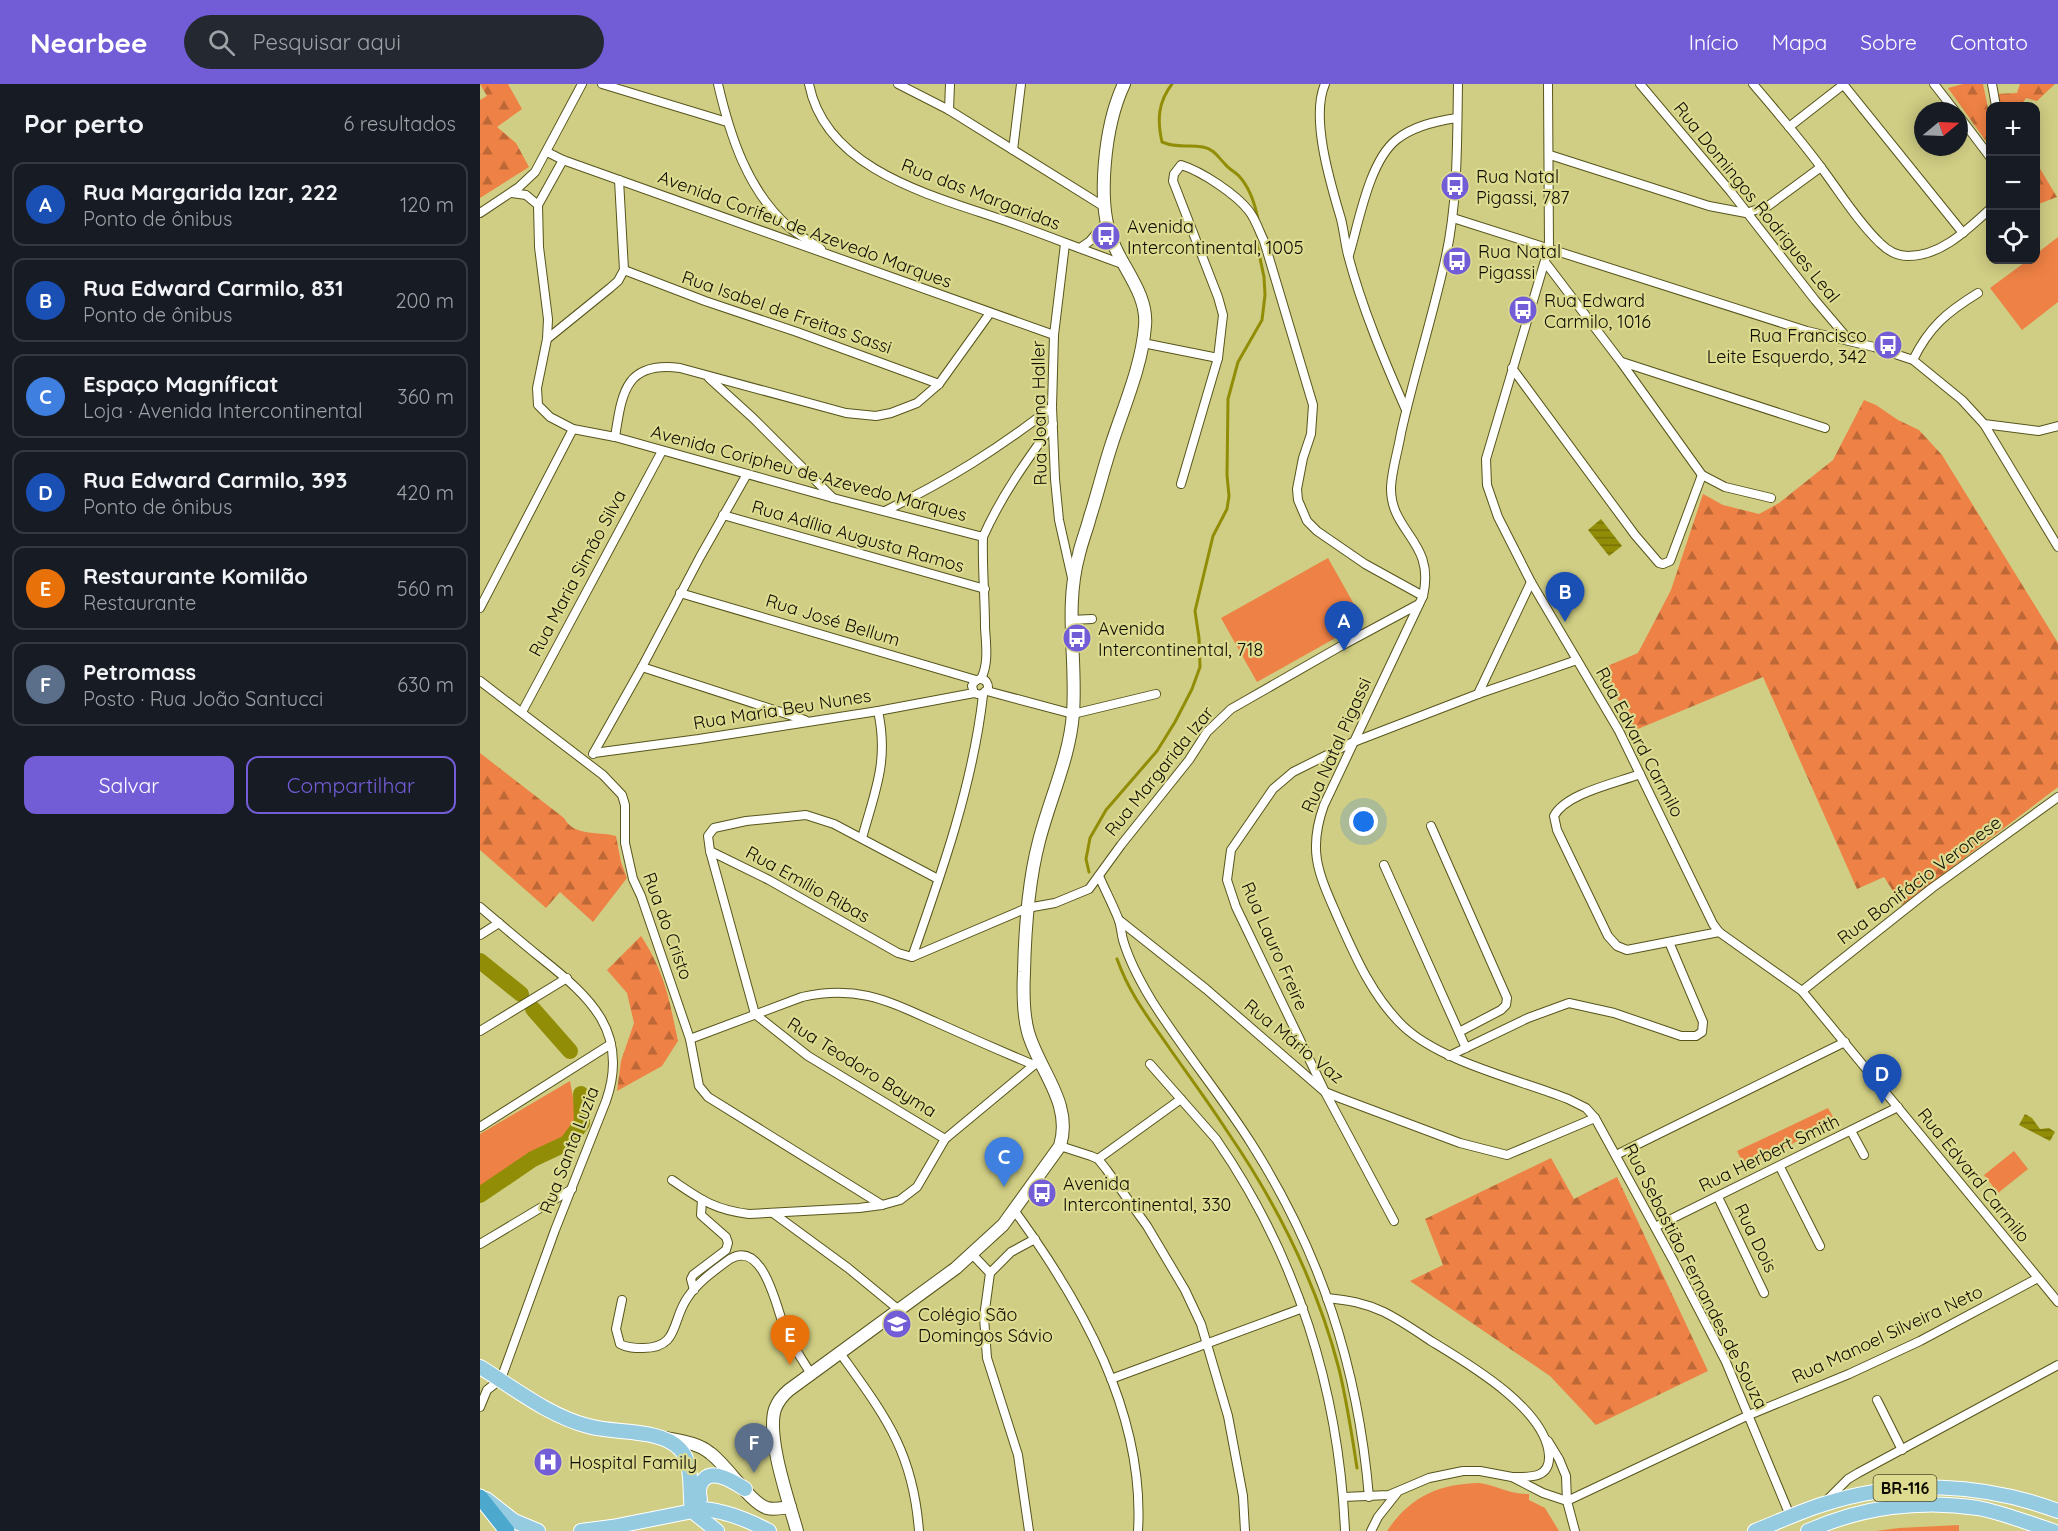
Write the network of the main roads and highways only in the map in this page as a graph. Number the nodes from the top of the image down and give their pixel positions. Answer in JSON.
{"nodes":[{"id":1,"x":480,"y":1367,"type":"edge"},
{"id":2,"x":745,"y":1488,"type":"road end"},
{"id":3,"x":480,"y":1496,"type":"edge"},
{"id":4,"x":2053,"y":1509,"type":"edge"},
{"id":5,"x":698,"y":1510,"type":"junction"},
{"id":6,"x":1998,"y":1513,"type":"junction"},
{"id":7,"x":507,"y":1531,"type":"edge"},
{"id":8,"x":538,"y":1531,"type":"edge"},
{"id":9,"x":581,"y":1531,"type":"edge"},
{"id":10,"x":717,"y":1531,"type":"edge"},
{"id":11,"x":769,"y":1531,"type":"edge"},
{"id":12,"x":1755,"y":1531,"type":"edge"},
{"id":13,"x":1808,"y":1531,"type":"edge"},
{"id":14,"x":2053,"y":1531,"type":"edge"}],
"edges":[{"from":1,"to":5,"type":"main road"},
{"from":2,"to":5,"type":"main road"},
{"from":3,"to":7,"type":"highway"},
{"from":3,"to":8,"type":"main road"},
{"from":4,"to":6,"type":"main road"},
{"from":4,"to":12,"type":"main road","number":"BR-116"},
{"from":5,"to":9,"type":"main road"},
{"from":5,"to":10,"type":"main road"},
{"from":5,"to":11,"type":"main road"},
{"from":6,"to":13,"type":"main road","number":"BR-116"},
{"from":6,"to":14,"type":"main road","number":"BR-116"}]}
